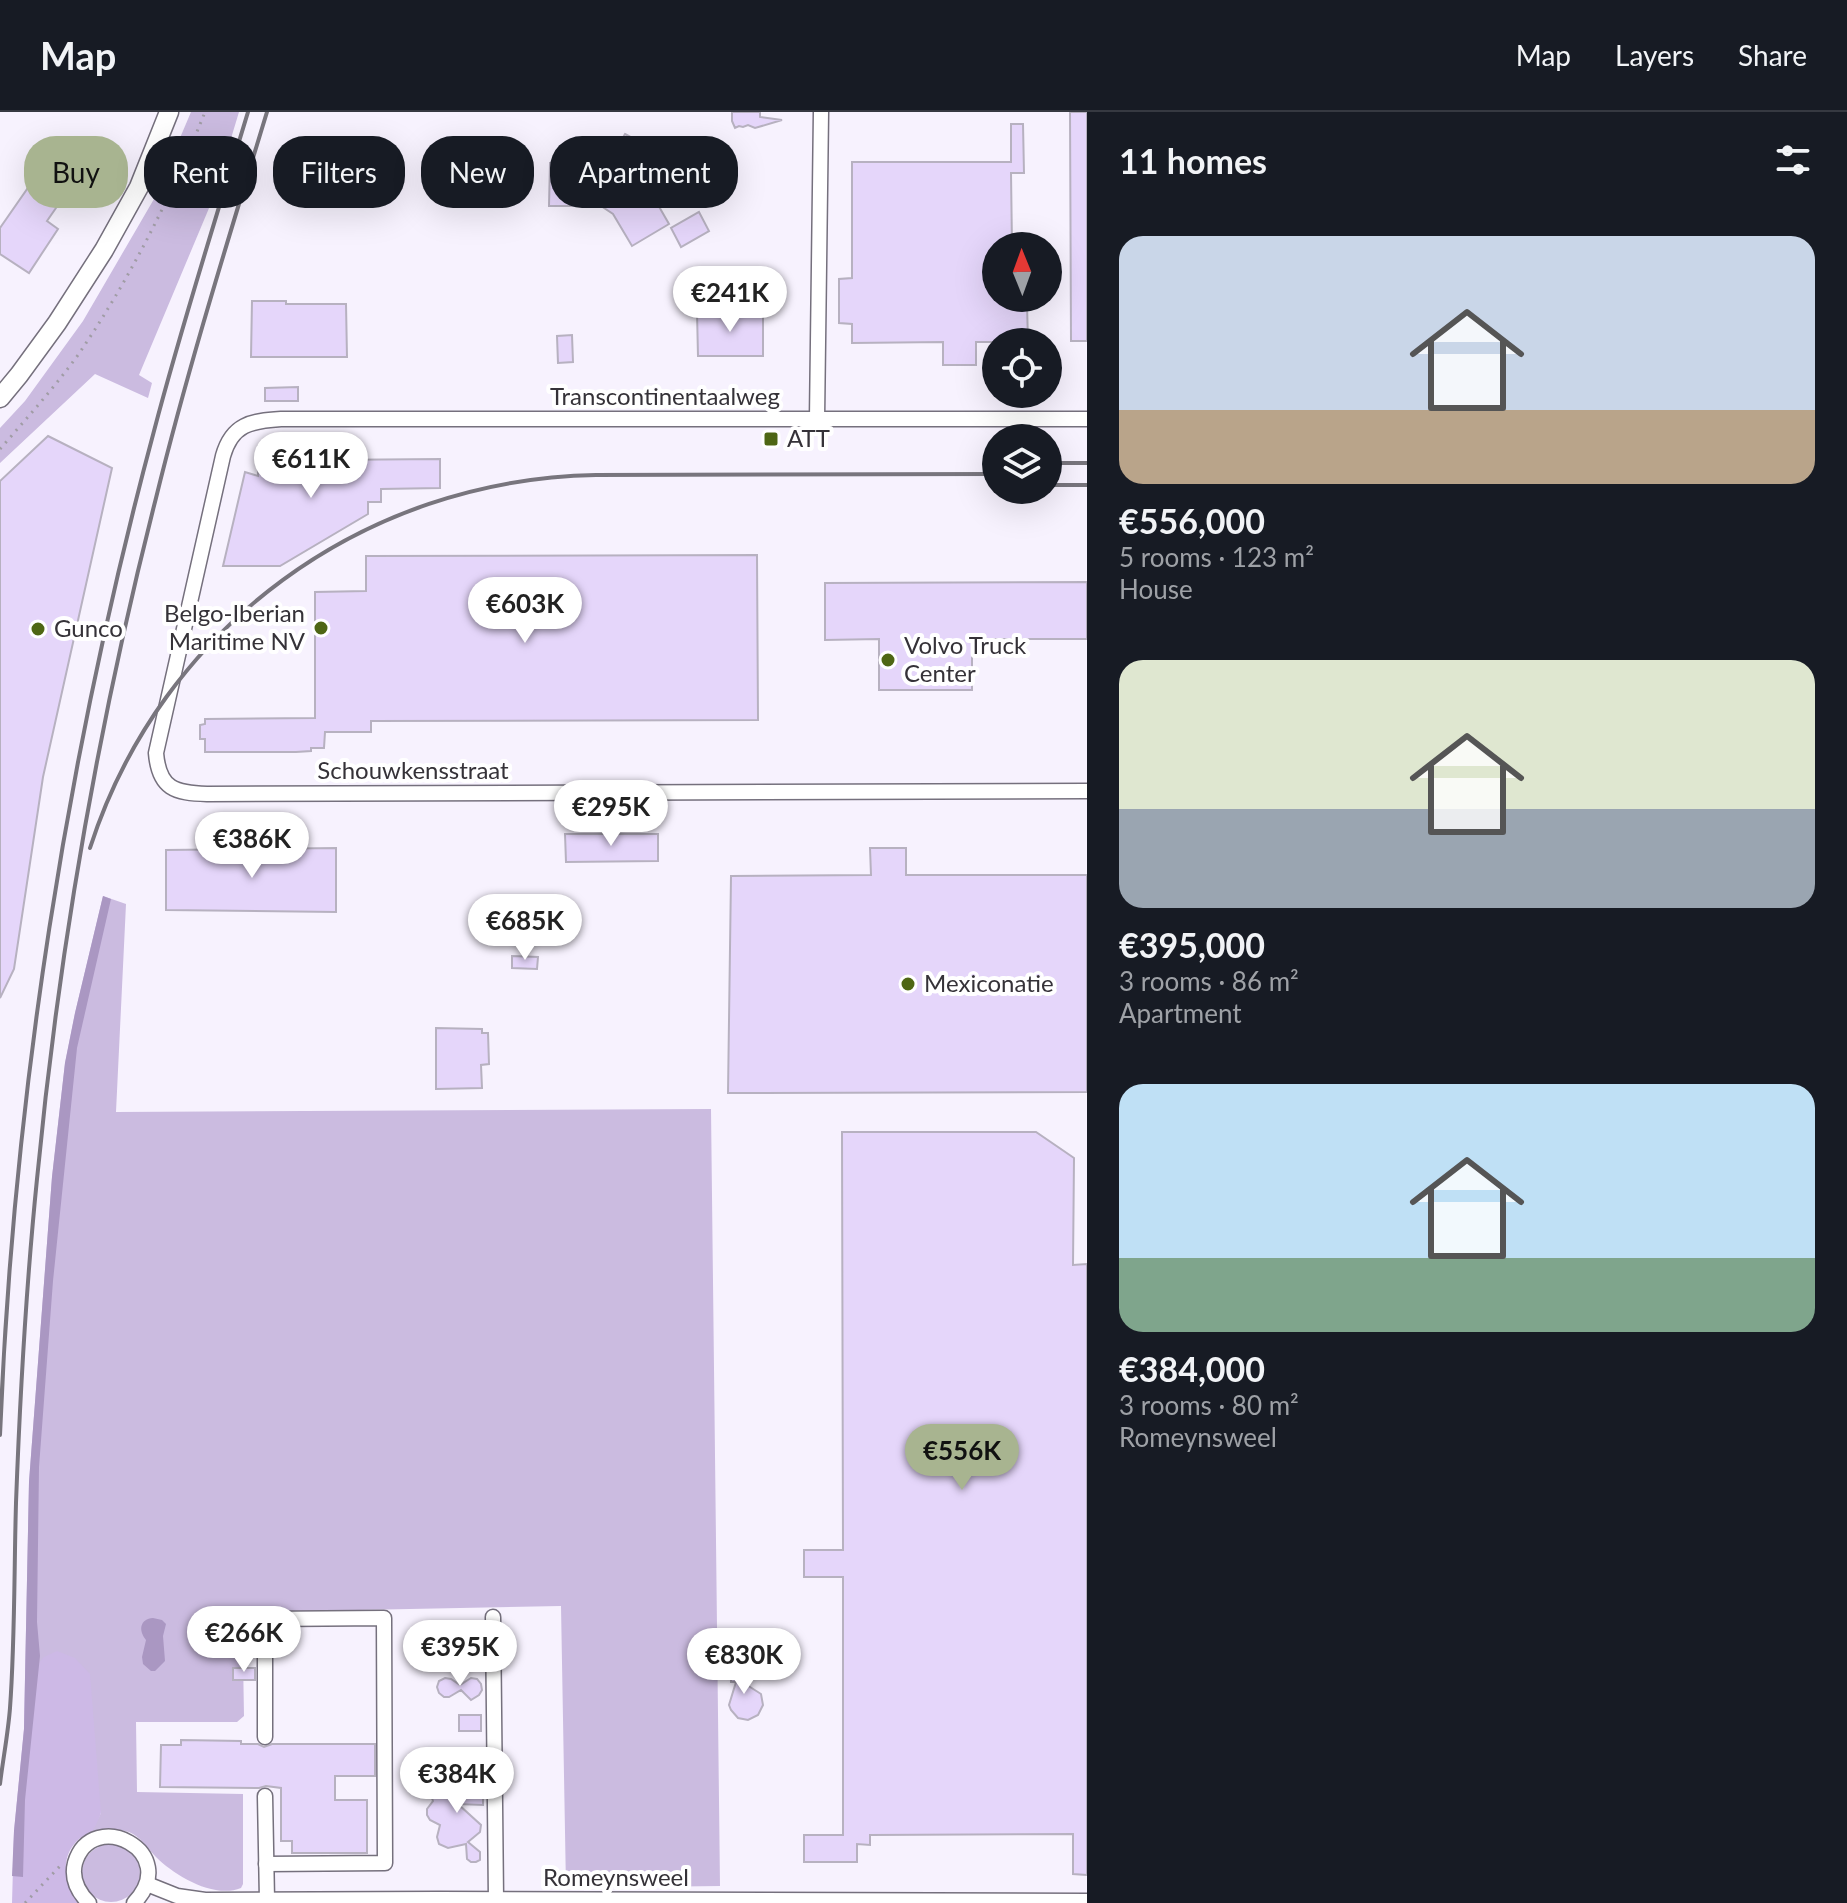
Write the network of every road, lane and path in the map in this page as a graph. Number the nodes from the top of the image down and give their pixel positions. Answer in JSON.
{"nodes":[{"id":1,"x":169,"y":112,"type":"edge"},
{"id":2,"x":205,"y":112,"type":"edge"},
{"id":3,"x":821,"y":112,"type":"edge"},
{"id":4,"x":0,"y":398,"type":"edge"},
{"id":5,"x":817,"y":419,"type":"junction"},
{"id":6,"x":1087,"y":419,"type":"edge"},
{"id":7,"x":245,"y":425,"type":"joint"},
{"id":8,"x":0,"y":449,"type":"edge"},
{"id":9,"x":1087,"y":791,"type":"edge"},
{"id":10,"x":493,"y":1617,"type":"dead end"},
{"id":11,"x":265,"y":1737,"type":"dead end"},
{"id":12,"x":265,"y":1796,"type":"dead end"},
{"id":13,"x":75,"y":1863,"type":"junction"},
{"id":14,"x":266,"y":1864,"type":"junction"},
{"id":15,"x":147,"y":1884,"type":"junction"},
{"id":16,"x":496,"y":1899,"type":"junction"},
{"id":17,"x":267,"y":1900,"type":"junction"},
{"id":18,"x":1087,"y":1901,"type":"edge"},
{"id":19,"x":1001,"y":1902,"type":"edge"},
{"id":20,"x":25,"y":1903,"type":"edge"},
{"id":21,"x":89,"y":1903,"type":"edge"},
{"id":22,"x":134,"y":1903,"type":"edge"}],
"edges":[{"from":1,"to":4,"type":"main road"},
{"from":2,"to":8,"type":"path"},
{"from":3,"to":5,"type":"street"},
{"from":5,"to":6,"type":"street","name":"Transcontinentaalweg"},
{"from":5,"to":7,"type":"street","name":"Transcontinentaalweg"},
{"from":7,"to":9,"type":"street","name":"Schouwkensstraat"},
{"from":10,"to":16,"type":"street"},
{"from":11,"to":14,"type":"street"},
{"from":12,"to":14,"type":"street"},
{"from":13,"to":15,"type":"street"},
{"from":13,"to":20,"type":"path"},
{"from":13,"to":21,"type":"street"},
{"from":14,"to":17,"type":"street"},
{"from":15,"to":17,"type":"street","name":"Romeynsweel"},
{"from":15,"to":22,"type":"street"},
{"from":16,"to":17,"type":"street","name":"Romeynsweel"},
{"from":16,"to":19,"type":"street","name":"Romeynsweel"},
{"from":18,"to":19,"type":"street","name":"Romeynsweel"}]}
